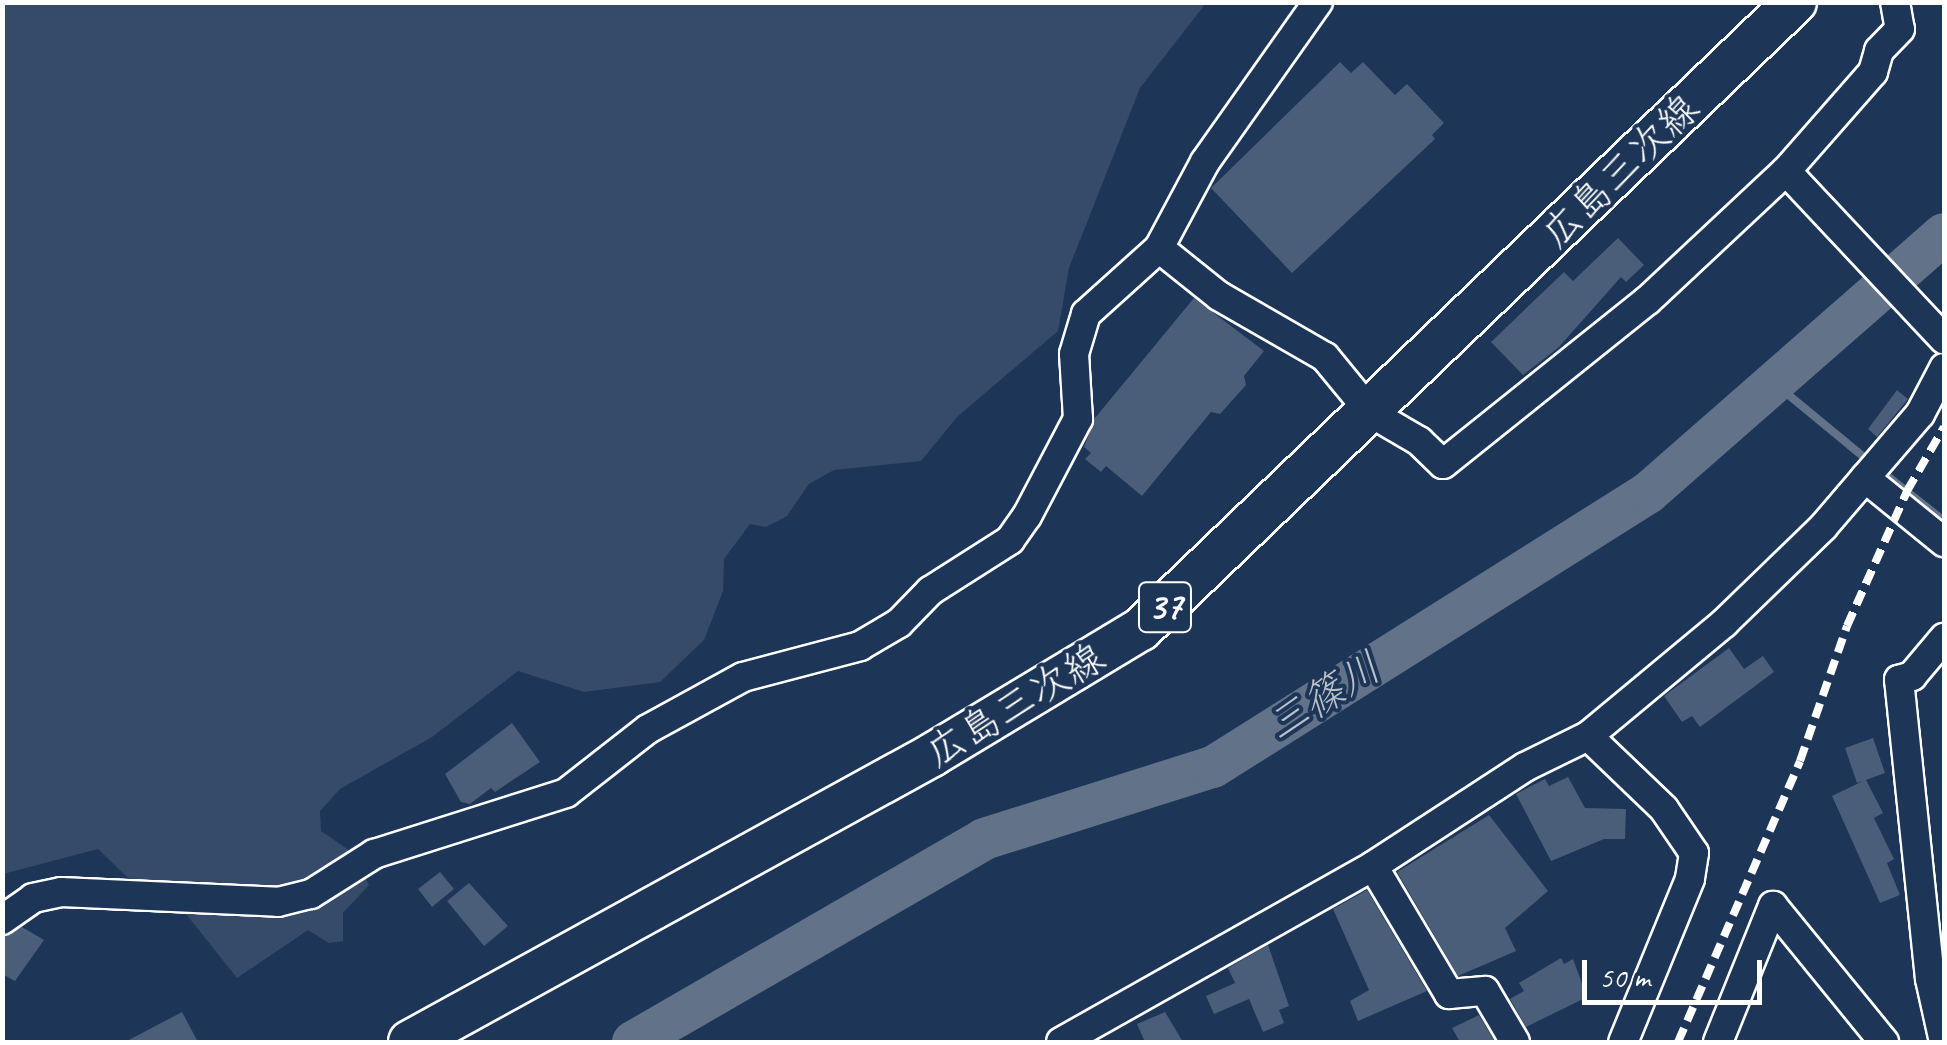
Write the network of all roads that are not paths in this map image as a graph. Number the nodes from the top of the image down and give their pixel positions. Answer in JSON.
{"nodes":[{"id":1,"x":1318,"y":2,"type":"edge"},
{"id":2,"x":1796,"y":2,"type":"edge"},
{"id":3,"x":1895,"y":2,"type":"edge"},
{"id":4,"x":1791,"y":176,"type":"junction"},
{"id":5,"x":1159,"y":248,"type":"junction"},
{"id":6,"x":1944,"y":339,"type":"edge"},
{"id":7,"x":1944,"y":368,"type":"edge"},
{"id":8,"x":1371,"y":413,"type":"junction"},
{"id":9,"x":1865,"y":478,"type":"junction"},
{"id":10,"x":1944,"y":542,"type":"edge"},
{"id":11,"x":1944,"y":638,"type":"edge"},
{"id":12,"x":1588,"y":736,"type":"junction"},
{"id":13,"x":1373,"y":866,"type":"junction"},
{"id":14,"x":2,"y":920,"type":"edge"},
{"id":15,"x":1081,"y":1039,"type":"edge"},
{"id":16,"x":410,"y":1042,"type":"edge"},
{"id":17,"x":1515,"y":1042,"type":"edge"},
{"id":18,"x":1623,"y":1042,"type":"edge"},
{"id":19,"x":1718,"y":1042,"type":"edge"},
{"id":20,"x":1884,"y":1042,"type":"edge"},
{"id":21,"x":1944,"y":1042,"type":"edge"}],
"edges":[{"from":1,"to":5,"type":"street"},
{"from":2,"to":8,"type":"main road","name":"広島三次線","number":"37"},
{"from":3,"to":4,"type":"street"},
{"from":4,"to":6,"type":"street"},
{"from":4,"to":8,"type":"street"},
{"from":5,"to":8,"type":"street"},
{"from":5,"to":14,"type":"street"},
{"from":7,"to":9,"type":"street"},
{"from":8,"to":16,"type":"main road","name":"広島三次線","number":"37"},
{"from":9,"to":10,"type":"street"},
{"from":9,"to":12,"type":"street"},
{"from":11,"to":21,"type":"street"},
{"from":12,"to":13,"type":"street"},
{"from":12,"to":18,"type":"street"},
{"from":13,"to":15,"type":"street"},
{"from":13,"to":17,"type":"street"},
{"from":19,"to":20,"type":"street"}]}
